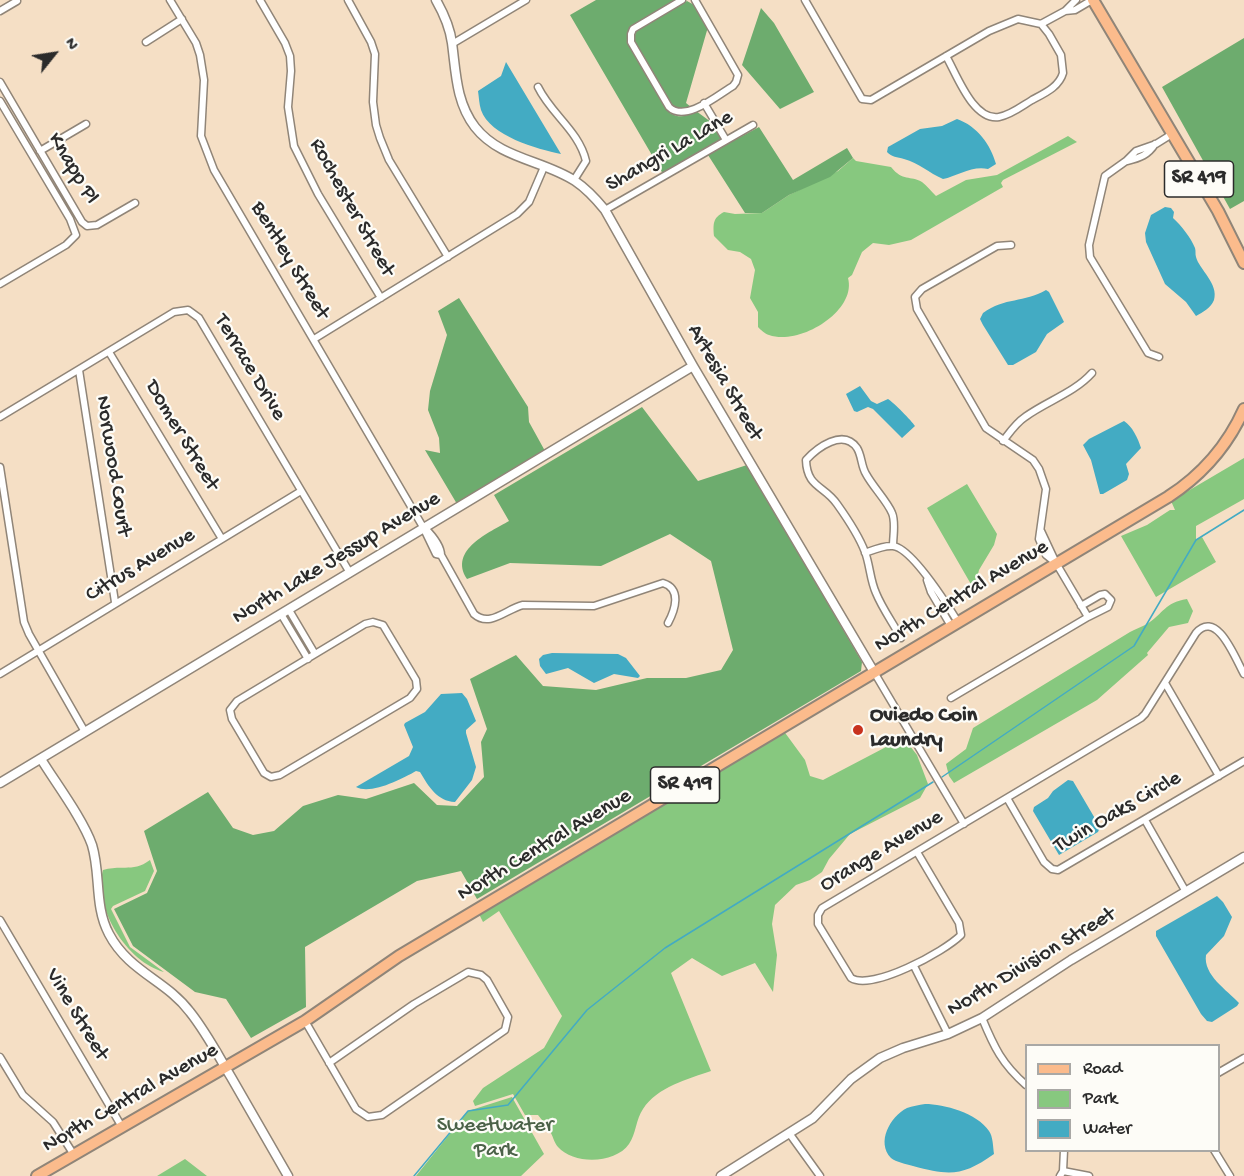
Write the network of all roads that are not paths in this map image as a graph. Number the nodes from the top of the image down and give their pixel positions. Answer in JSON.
{"nodes":[{"id":1,"x":170,"y":0,"type":"edge"},
{"id":2,"x":260,"y":0,"type":"edge"},
{"id":3,"x":348,"y":0,"type":"edge"},
{"id":4,"x":436,"y":0,"type":"edge"},
{"id":5,"x":526,"y":0,"type":"edge"},
{"id":6,"x":682,"y":0,"type":"edge"},
{"id":7,"x":695,"y":0,"type":"edge"},
{"id":8,"x":805,"y":0,"type":"edge"},
{"id":9,"x":1076,"y":0,"type":"edge"},
{"id":10,"x":1093,"y":0,"type":"edge"},
{"id":11,"x":17,"y":1,"type":"edge"},
{"id":12,"x":0,"y":11,"type":"edge"},
{"id":13,"x":1065,"y":11,"type":"junction"},
{"id":14,"x":182,"y":19,"type":"junction"},
{"id":15,"x":1041,"y":24,"type":"junction"},
{"id":16,"x":146,"y":42,"type":"dead end"},
{"id":17,"x":452,"y":44,"type":"junction"},
{"id":18,"x":946,"y":56,"type":"junction"},
{"id":19,"x":0,"y":82,"type":"edge"},
{"id":20,"x":538,"y":87,"type":"dead end"},
{"id":21,"x":0,"y":101,"type":"edge"},
{"id":22,"x":704,"y":104,"type":"junction"},
{"id":23,"x":86,"y":124,"type":"dead end"},
{"id":24,"x":753,"y":124,"type":"dead end"},
{"id":25,"x":1172,"y":134,"type":"junction"},
{"id":26,"x":726,"y":140,"type":"junction"},
{"id":27,"x":40,"y":151,"type":"junction"},
{"id":28,"x":544,"y":167,"type":"junction"},
{"id":29,"x":574,"y":180,"type":"junction"},
{"id":30,"x":135,"y":203,"type":"dead end"},
{"id":31,"x":605,"y":210,"type":"junction"},
{"id":32,"x":1011,"y":245,"type":"dead end"},
{"id":33,"x":448,"y":257,"type":"junction"},
{"id":34,"x":1244,"y":263,"type":"edge"},
{"id":35,"x":0,"y":284,"type":"edge"},
{"id":36,"x":381,"y":298,"type":"junction"},
{"id":37,"x":314,"y":339,"type":"junction"},
{"id":38,"x":109,"y":352,"type":"junction"},
{"id":39,"x":1159,"y":357,"type":"dead end"},
{"id":40,"x":693,"y":366,"type":"junction"},
{"id":41,"x":79,"y":370,"type":"junction"},
{"id":42,"x":1092,"y":373,"type":"dead end"},
{"id":43,"x":1244,"y":409,"type":"edge"},
{"id":44,"x":0,"y":417,"type":"edge"},
{"id":45,"x":1003,"y":441,"type":"junction"},
{"id":46,"x":0,"y":467,"type":"edge"},
{"id":47,"x":302,"y":491,"type":"junction"},
{"id":48,"x":423,"y":527,"type":"junction"},
{"id":49,"x":222,"y":539,"type":"junction"},
{"id":50,"x":893,"y":546,"type":"junction"},
{"id":51,"x":865,"y":553,"type":"junction"},
{"id":52,"x":1056,"y":563,"type":"junction"},
{"id":53,"x":350,"y":573,"type":"junction"},
{"id":54,"x":115,"y":602,"type":"junction"},
{"id":55,"x":1082,"y":606,"type":"junction"},
{"id":56,"x":285,"y":612,"type":"junction"},
{"id":57,"x":1088,"y":617,"type":"junction"},
{"id":58,"x":668,"y":623,"type":"dead end"},
{"id":59,"x":954,"y":624,"type":"junction"},
{"id":60,"x":303,"y":634,"type":"junction"},
{"id":61,"x":901,"y":638,"type":"dead end"},
{"id":62,"x":296,"y":639,"type":"junction"},
{"id":63,"x":38,"y":649,"type":"junction"},
{"id":64,"x":315,"y":654,"type":"junction"},
{"id":65,"x":308,"y":659,"type":"junction"},
{"id":66,"x":874,"y":672,"type":"junction"},
{"id":67,"x":0,"y":674,"type":"edge"},
{"id":68,"x":1244,"y":674,"type":"edge"},
{"id":69,"x":1165,"y":683,"type":"junction"},
{"id":70,"x":951,"y":698,"type":"dead end"},
{"id":71,"x":85,"y":732,"type":"junction"},
{"id":72,"x":41,"y":759,"type":"junction"},
{"id":73,"x":1244,"y":761,"type":"edge"},
{"id":74,"x":1219,"y":776,"type":"junction"},
{"id":75,"x":0,"y":783,"type":"edge"},
{"id":76,"x":1007,"y":798,"type":"junction"},
{"id":77,"x":1145,"y":820,"type":"junction"},
{"id":78,"x":964,"y":824,"type":"junction"},
{"id":79,"x":917,"y":852,"type":"junction"},
{"id":80,"x":1244,"y":857,"type":"edge"},
{"id":81,"x":1186,"y":892,"type":"junction"},
{"id":82,"x":0,"y":920,"type":"edge"},
{"id":83,"x":914,"y":966,"type":"junction"},
{"id":84,"x":982,"y":1018,"type":"junction"},
{"id":85,"x":305,"y":1021,"type":"junction"},
{"id":86,"x":948,"y":1034,"type":"junction"},
{"id":87,"x":0,"y":1057,"type":"edge"},
{"id":88,"x":1244,"y":1058,"type":"edge"},
{"id":89,"x":329,"y":1063,"type":"junction"},
{"id":90,"x":225,"y":1067,"type":"junction"},
{"id":91,"x":1220,"y":1072,"type":"edge"},
{"id":92,"x":1025,"y":1084,"type":"edge"},
{"id":93,"x":122,"y":1127,"type":"junction"},
{"id":94,"x":789,"y":1133,"type":"junction"},
{"id":95,"x":1064,"y":1152,"type":"edge"},
{"id":96,"x":1215,"y":1152,"type":"edge"},
{"id":97,"x":74,"y":1155,"type":"junction"},
{"id":98,"x":1061,"y":1174,"type":"edge"},
{"id":99,"x":37,"y":1176,"type":"edge"},
{"id":100,"x":288,"y":1176,"type":"edge"},
{"id":101,"x":721,"y":1176,"type":"edge"},
{"id":102,"x":820,"y":1176,"type":"edge"},
{"id":103,"x":1089,"y":1176,"type":"edge"},
{"id":104,"x":1230,"y":1176,"type":"edge"}],
"edges":[{"from":1,"to":14,"type":"street","name":"Bentley Street"},
{"from":2,"to":36,"type":"street","name":"Rochester Street"},
{"from":3,"to":33,"type":"street"},
{"from":4,"to":17,"type":"street","name":"Artesia Street"},
{"from":5,"to":17,"type":"street"},
{"from":6,"to":22,"type":"street"},
{"from":7,"to":22,"type":"street"},
{"from":8,"to":18,"type":"street"},
{"from":9,"to":13,"type":"street"},
{"from":10,"to":13,"type":"street"},
{"from":10,"to":25,"type":"main road","number":"SR 419"},
{"from":11,"to":12,"type":"street"},
{"from":13,"to":15,"type":"street"},
{"from":14,"to":16,"type":"street"},
{"from":14,"to":37,"type":"street","name":"Bentley Street"},
{"from":15,"to":18,"type":"street"},
{"from":15,"to":18,"type":"street"},
{"from":17,"to":28,"type":"street","name":"Artesia Street"},
{"from":19,"to":27,"type":"street","name":"Knapp Pl"},
{"from":20,"to":29,"type":"street"},
{"from":21,"to":35,"type":"street"},
{"from":22,"to":26,"type":"street"},
{"from":23,"to":27,"type":"street"},
{"from":24,"to":26,"type":"street","name":"Shangri La Lane"},
{"from":25,"to":34,"type":"main road","number":"SR 419"},
{"from":25,"to":39,"type":"street"},
{"from":26,"to":31,"type":"street","name":"Shangri La Lane"},
{"from":27,"to":30,"type":"street","name":"Knapp Pl"},
{"from":28,"to":29,"type":"street","name":"Artesia Street"},
{"from":28,"to":33,"type":"street"},
{"from":29,"to":31,"type":"street","name":"Artesia Street"},
{"from":31,"to":40,"type":"street","name":"Artesia Street"},
{"from":32,"to":45,"type":"street"},
{"from":33,"to":36,"type":"street"},
{"from":36,"to":37,"type":"street"},
{"from":37,"to":48,"type":"street","name":"Bentley Street"},
{"from":38,"to":41,"type":"street","name":"Terrace Drive"},
{"from":38,"to":47,"type":"street","name":"Terrace Drive"},
{"from":38,"to":49,"type":"street","name":"Domer Street"},
{"from":40,"to":48,"type":"street","name":"North Lake Jessup Avenue"},
{"from":40,"to":66,"type":"street","name":"Artesia Street"},
{"from":41,"to":44,"type":"street","name":"Terrace Drive"},
{"from":41,"to":54,"type":"street","name":"Norwood Court"},
{"from":42,"to":45,"type":"street"},
{"from":43,"to":52,"type":"main road","name":"North Central Avenue","number":"SR 419"},
{"from":45,"to":52,"type":"street"},
{"from":46,"to":63,"type":"street"},
{"from":47,"to":49,"type":"street","name":"Citrus Avenue"},
{"from":47,"to":53,"type":"street","name":"Terrace Drive"},
{"from":48,"to":53,"type":"street","name":"North Lake Jessup Avenue"},
{"from":48,"to":58,"type":"street","name":"Bentley Street"},
{"from":49,"to":54,"type":"street","name":"Citrus Avenue"},
{"from":50,"to":51,"type":"street"},
{"from":50,"to":51,"type":"street"},
{"from":50,"to":59,"type":"street"},
{"from":51,"to":61,"type":"street"},
{"from":52,"to":55,"type":"street"},
{"from":52,"to":59,"type":"main road","name":"North Central Avenue","number":"SR 419"},
{"from":53,"to":56,"type":"street","name":"North Lake Jessup Avenue"},
{"from":54,"to":63,"type":"street","name":"Citrus Avenue"},
{"from":55,"to":57,"type":"street"},
{"from":55,"to":57,"type":"street"},
{"from":56,"to":60,"type":"street"},
{"from":56,"to":62,"type":"street"},
{"from":56,"to":71,"type":"street","name":"North Lake Jessup Avenue"},
{"from":57,"to":70,"type":"street"},
{"from":59,"to":66,"type":"main road","name":"North Central Avenue","number":"SR 419"},
{"from":60,"to":62,"type":"street"},
{"from":60,"to":64,"type":"street"},
{"from":62,"to":65,"type":"street"},
{"from":63,"to":67,"type":"street","name":"Citrus Avenue"},
{"from":63,"to":71,"type":"street"},
{"from":64,"to":65,"type":"street"},
{"from":64,"to":65,"type":"street"},
{"from":66,"to":78,"type":"street","name":"Artesia Street"},
{"from":66,"to":85,"type":"main road","name":"North Central Avenue","number":"SR 419"},
{"from":68,"to":69,"type":"street"},
{"from":69,"to":74,"type":"street"},
{"from":69,"to":76,"type":"street"},
{"from":71,"to":72,"type":"street","name":"North Lake Jessup Avenue"},
{"from":72,"to":75,"type":"street","name":"North Lake Jessup Avenue"},
{"from":72,"to":90,"type":"street"},
{"from":73,"to":74,"type":"street","name":"Twin Oaks Circle"},
{"from":74,"to":77,"type":"street","name":"Twin Oaks Circle"},
{"from":76,"to":77,"type":"street","name":"Twin Oaks Circle"},
{"from":76,"to":78,"type":"street"},
{"from":77,"to":81,"type":"street"},
{"from":78,"to":79,"type":"street","name":"Orange Avenue"},
{"from":79,"to":83,"type":"street"},
{"from":79,"to":83,"type":"street","name":"Orange Avenue"},
{"from":80,"to":81,"type":"street","name":"North Division Street"},
{"from":81,"to":84,"type":"street","name":"North Division Street"},
{"from":82,"to":93,"type":"street","name":"Vine Street"},
{"from":83,"to":86,"type":"street"},
{"from":84,"to":86,"type":"street","name":"North Division Street"},
{"from":84,"to":92,"type":"street"},
{"from":85,"to":89,"type":"street"},
{"from":85,"to":90,"type":"main road","name":"North Central Avenue","number":"SR 419"},
{"from":86,"to":94,"type":"street","name":"North Division Street"},
{"from":87,"to":97,"type":"street"},
{"from":88,"to":91,"type":"street"},
{"from":89,"to":89,"type":"street"},
{"from":90,"to":93,"type":"main road","name":"North Central Avenue","number":"SR 419"},
{"from":90,"to":100,"type":"street"},
{"from":93,"to":97,"type":"main road","name":"North Central Avenue","number":"SR 419"},
{"from":94,"to":101,"type":"street","name":"North Division Street"},
{"from":94,"to":102,"type":"street"},
{"from":95,"to":98,"type":"street"},
{"from":96,"to":104,"type":"street"},
{"from":97,"to":99,"type":"main road","name":"North Central Avenue","number":"SR 419"},
{"from":98,"to":103,"type":"street"}]}
